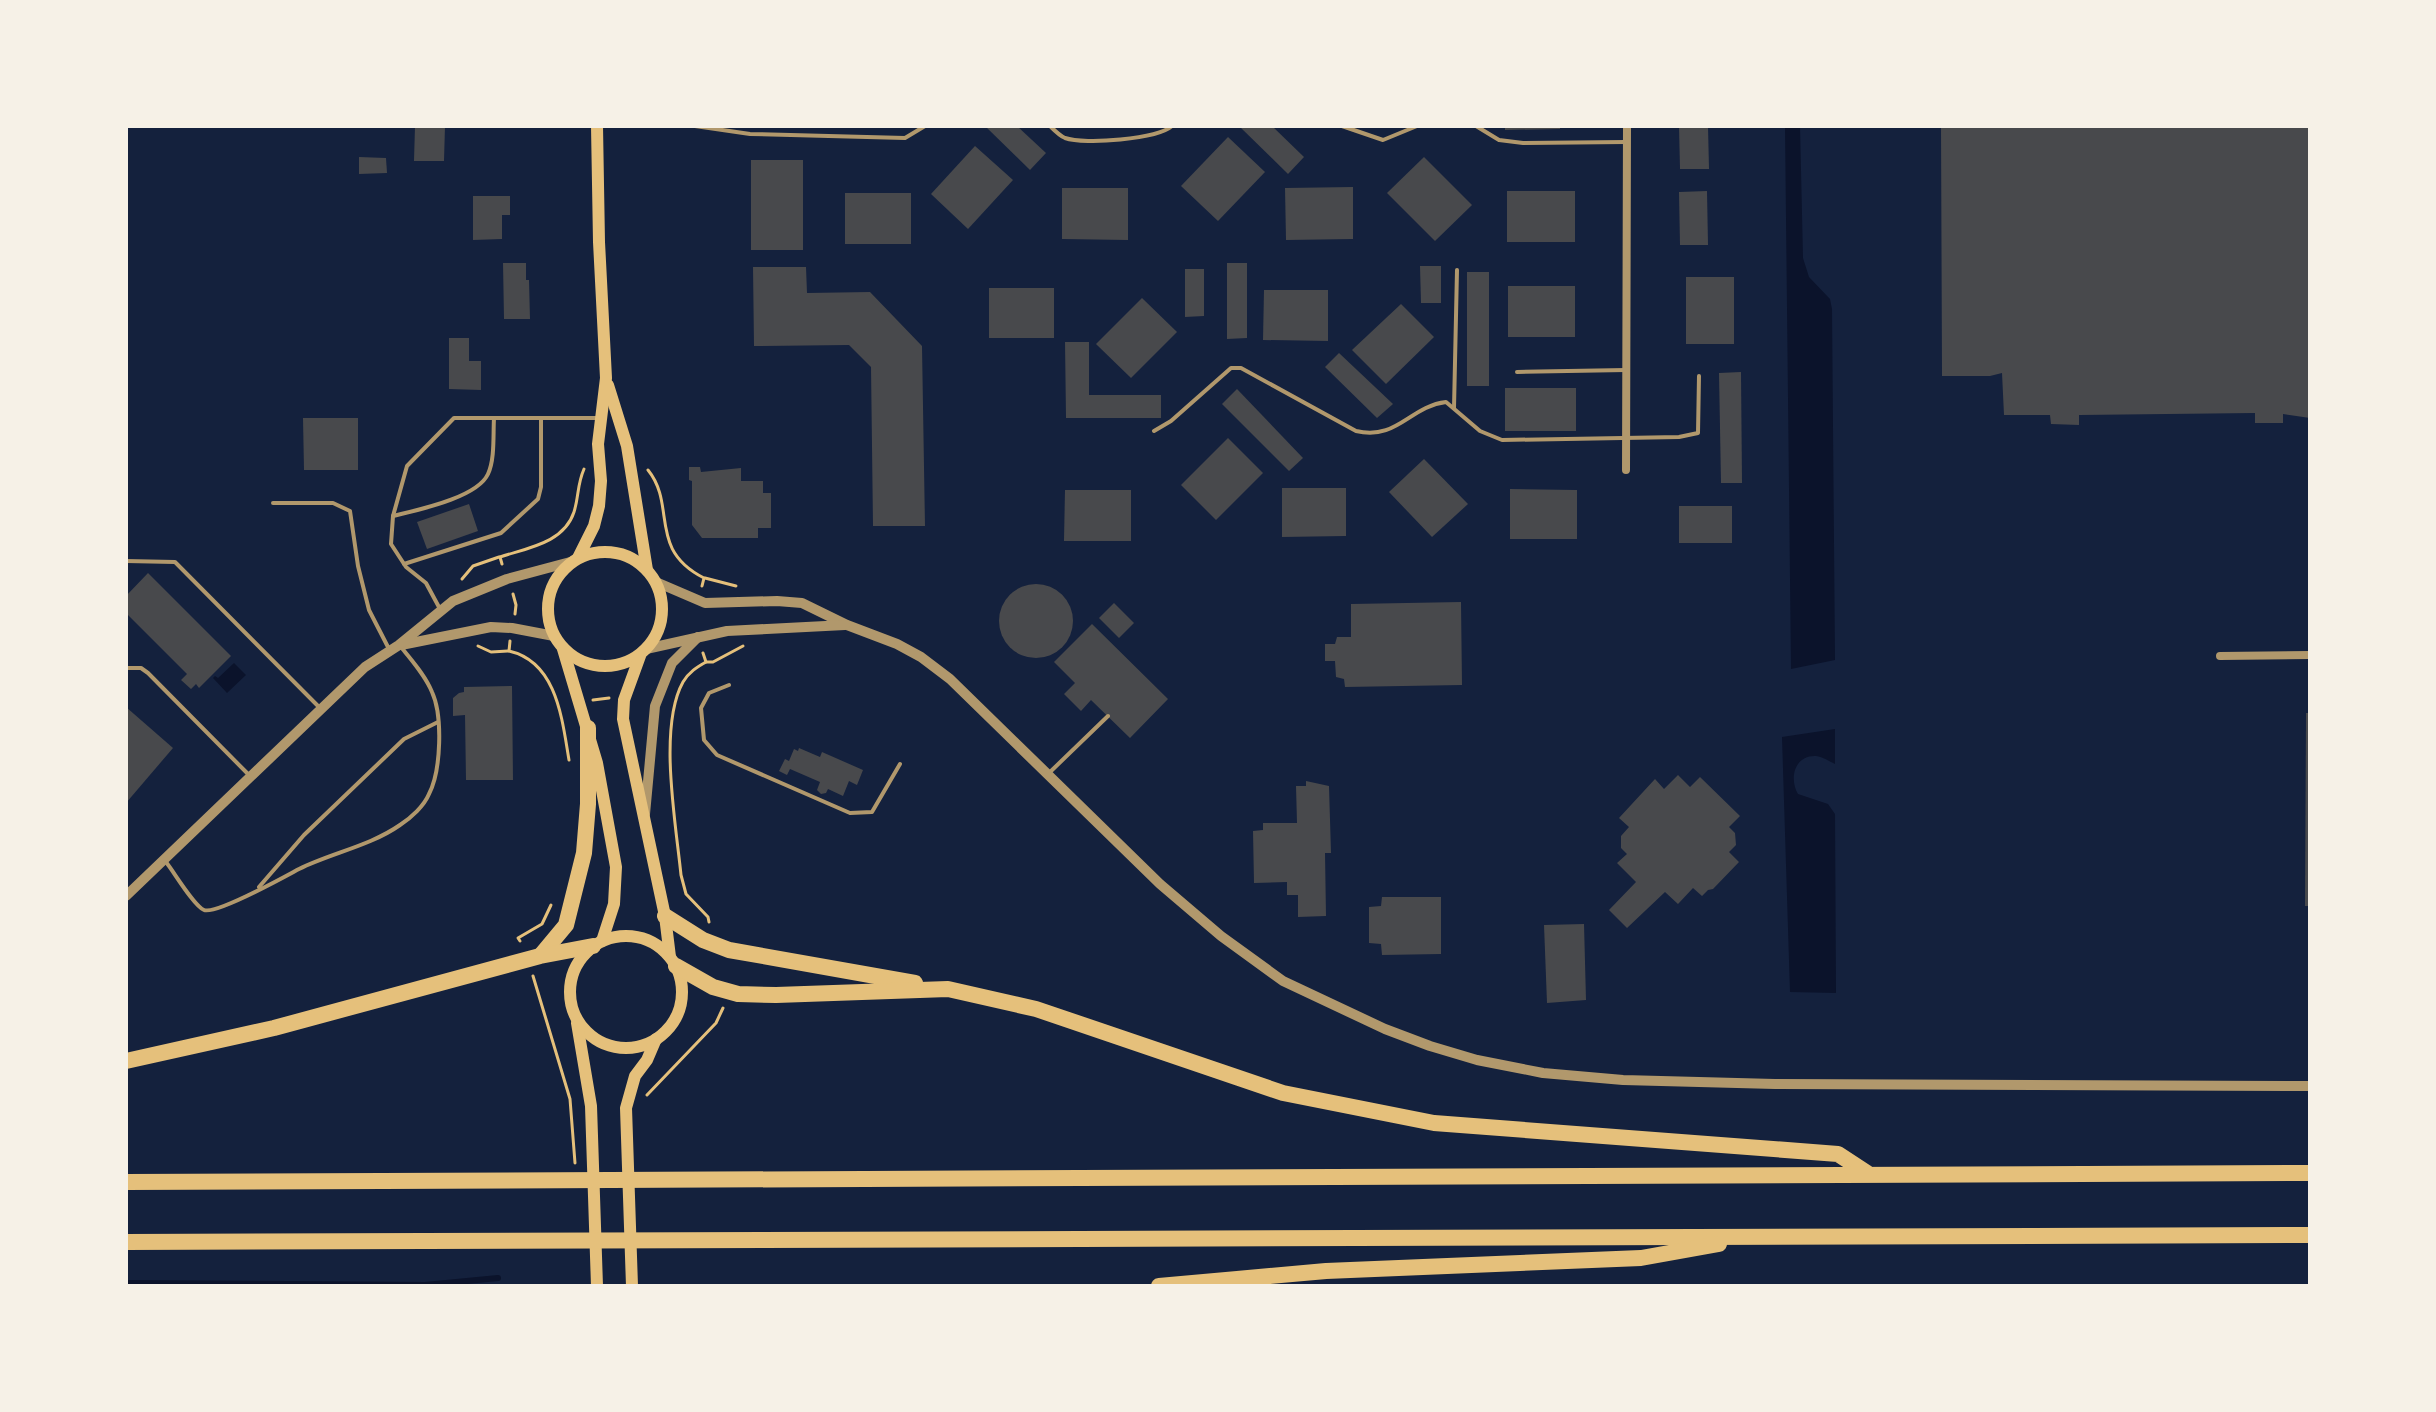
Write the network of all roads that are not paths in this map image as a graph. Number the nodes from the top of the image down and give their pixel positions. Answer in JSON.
{"nodes":[{"id":1,"x":597,"y":126,"type":"edge"},
{"id":2,"x":695,"y":126,"type":"edge"},
{"id":3,"x":759,"y":126,"type":"edge"},
{"id":4,"x":826,"y":126,"type":"edge"},
{"id":5,"x":913,"y":126,"type":"edge"},
{"id":6,"x":925,"y":126,"type":"edge"},
{"id":7,"x":1050,"y":126,"type":"edge"},
{"id":8,"x":1172,"y":126,"type":"edge"},
{"id":9,"x":1342,"y":126,"type":"edge"},
{"id":10,"x":1417,"y":126,"type":"edge"},
{"id":11,"x":1476,"y":126,"type":"edge"},
{"id":12,"x":1627,"y":126,"type":"edge"},
{"id":13,"x":918,"y":131,"type":"junction"},
{"id":14,"x":759,"y":134,"type":"junction"},
{"id":15,"x":826,"y":136,"type":"junction"},
{"id":16,"x":1627,"y":142,"type":"junction"},
{"id":17,"x":1457,"y":270,"type":"dead end"},
{"id":18,"x":1626,"y":370,"type":"junction"},
{"id":19,"x":1517,"y":372,"type":"dead end"},
{"id":20,"x":1699,"y":376,"type":"dead end"},
{"id":21,"x":606,"y":378,"type":"junction"},
{"id":22,"x":1454,"y":408,"type":"junction"},
{"id":23,"x":494,"y":418,"type":"junction"},
{"id":24,"x":602,"y":418,"type":"junction"},
{"id":25,"x":541,"y":419,"type":"junction"},
{"id":26,"x":1154,"y":431,"type":"dead end"},
{"id":27,"x":1626,"y":440,"type":"junction"},
{"id":28,"x":1626,"y":470,"type":"dead end"},
{"id":29,"x":273,"y":503,"type":"dead end"},
{"id":30,"x":393,"y":516,"type":"junction"},
{"id":31,"x":576,"y":560,"type":"junction"},
{"id":32,"x":126,"y":561,"type":"edge"},
{"id":33,"x":404,"y":564,"type":"junction"},
{"id":34,"x":647,"y":570,"type":"junction"},
{"id":35,"x":656,"y":582,"type":"junction"},
{"id":36,"x":441,"y":611,"type":"junction"},
{"id":37,"x":847,"y":625,"type":"junction"},
{"id":38,"x":698,"y":637,"type":"junction"},
{"id":39,"x":558,"y":641,"type":"junction"},
{"id":40,"x":395,"y":648,"type":"junction"},
{"id":41,"x":643,"y":653,"type":"junction"},
{"id":42,"x":2310,"y":655,"type":"edge"},
{"id":43,"x":2220,"y":656,"type":"dead end"},
{"id":44,"x":126,"y":668,"type":"edge"},
{"id":45,"x":729,"y":685,"type":"dead end"},
{"id":46,"x":320,"y":709,"type":"junction"},
{"id":47,"x":1108,"y":716,"type":"dead end"},
{"id":48,"x":438,"y":722,"type":"junction"},
{"id":49,"x":588,"y":728,"type":"junction"},
{"id":50,"x":900,"y":764,"type":"dead end"},
{"id":51,"x":1049,"y":773,"type":"junction"},
{"id":52,"x":250,"y":777,"type":"junction"},
{"id":53,"x":644,"y":828,"type":"junction"},
{"id":54,"x":165,"y":859,"type":"junction"},
{"id":55,"x":256,"y":891,"type":"junction"},
{"id":56,"x":126,"y":896,"type":"edge"},
{"id":57,"x":665,"y":916,"type":"junction"},
{"id":58,"x":598,"y":944,"type":"junction"},
{"id":59,"x":673,"y":961,"type":"junction"},
{"id":60,"x":535,"y":962,"type":"junction"},
{"id":61,"x":948,"y":989,"type":"junction"},
{"id":62,"x":576,"y":1018,"type":"junction"},
{"id":63,"x":656,"y":1039,"type":"junction"},
{"id":64,"x":126,"y":1061,"type":"edge"},
{"id":65,"x":2310,"y":1086,"type":"edge"},
{"id":66,"x":2310,"y":1173,"type":"edge"},
{"id":67,"x":1868,"y":1174,"type":"junction"},
{"id":68,"x":126,"y":1182,"type":"edge"},
{"id":69,"x":2310,"y":1235,"type":"edge"},
{"id":70,"x":1757,"y":1236,"type":"junction"},
{"id":71,"x":126,"y":1242,"type":"edge"},
{"id":72,"x":598,"y":1282,"type":"edge"},
{"id":73,"x":631,"y":1282,"type":"edge"},
{"id":74,"x":1159,"y":1286,"type":"edge"}],
"edges":[{"from":1,"to":21,"type":"main road"},
{"from":2,"to":14,"type":"lane"},
{"from":3,"to":14,"type":"lane"},
{"from":4,"to":15,"type":"lane"},
{"from":5,"to":13,"type":"lane"},
{"from":6,"to":13,"type":"lane"},
{"from":7,"to":8,"type":"lane"},
{"from":9,"to":10,"type":"lane"},
{"from":11,"to":16,"type":"lane"},
{"from":12,"to":16,"type":"street"},
{"from":13,"to":15,"type":"lane"},
{"from":14,"to":15,"type":"lane"},
{"from":16,"to":18,"type":"street"},
{"from":17,"to":22,"type":"lane"},
{"from":18,"to":19,"type":"lane"},
{"from":18,"to":27,"type":"street"},
{"from":20,"to":27,"type":"lane"},
{"from":21,"to":24,"type":"main road"},
{"from":21,"to":34,"type":"main road"},
{"from":22,"to":26,"type":"lane"},
{"from":22,"to":27,"type":"lane"},
{"from":23,"to":25,"type":"lane"},
{"from":23,"to":30,"type":"lane"},
{"from":23,"to":30,"type":"lane"},
{"from":24,"to":25,"type":"lane"},
{"from":24,"to":31,"type":"main road"},
{"from":25,"to":33,"type":"lane"},
{"from":27,"to":28,"type":"street"},
{"from":29,"to":40,"type":"lane"},
{"from":30,"to":33,"type":"lane"},
{"from":31,"to":34,"type":"main road"},
{"from":31,"to":36,"type":"street"},
{"from":31,"to":39,"type":"main road"},
{"from":32,"to":46,"type":"lane"},
{"from":33,"to":36,"type":"lane"},
{"from":34,"to":35,"type":"main road"},
{"from":35,"to":37,"type":"street"},
{"from":35,"to":41,"type":"main road"},
{"from":36,"to":40,"type":"street"},
{"from":37,"to":38,"type":"street"},
{"from":37,"to":51,"type":"street"},
{"from":38,"to":41,"type":"street"},
{"from":38,"to":53,"type":"street"},
{"from":39,"to":40,"type":"street"},
{"from":39,"to":41,"type":"main road"},
{"from":39,"to":49,"type":"main road"},
{"from":40,"to":46,"type":"street"},
{"from":40,"to":48,"type":"lane"},
{"from":41,"to":53,"type":"main road"},
{"from":42,"to":43,"type":"street"},
{"from":44,"to":52,"type":"lane"},
{"from":45,"to":50,"type":"lane"},
{"from":46,"to":52,"type":"street"},
{"from":47,"to":51,"type":"lane"},
{"from":48,"to":55,"type":"lane"},
{"from":48,"to":55,"type":"lane"},
{"from":49,"to":58,"type":"main road"},
{"from":49,"to":60,"type":"highway"},
{"from":51,"to":65,"type":"street"},
{"from":52,"to":54,"type":"street"},
{"from":53,"to":57,"type":"main road"},
{"from":54,"to":55,"type":"lane"},
{"from":54,"to":56,"type":"street"},
{"from":57,"to":59,"type":"main road"},
{"from":57,"to":61,"type":"highway"},
{"from":58,"to":59,"type":"main road"},
{"from":58,"to":60,"type":"highway"},
{"from":58,"to":62,"type":"main road"},
{"from":59,"to":61,"type":"highway"},
{"from":59,"to":63,"type":"main road"},
{"from":60,"to":64,"type":"highway"},
{"from":61,"to":67,"type":"highway"},
{"from":62,"to":63,"type":"main road"},
{"from":62,"to":72,"type":"main road"},
{"from":63,"to":73,"type":"main road"},
{"from":66,"to":67,"type":"highway"},
{"from":67,"to":68,"type":"highway"},
{"from":69,"to":70,"type":"highway"},
{"from":70,"to":71,"type":"highway"},
{"from":70,"to":74,"type":"highway"}]}
